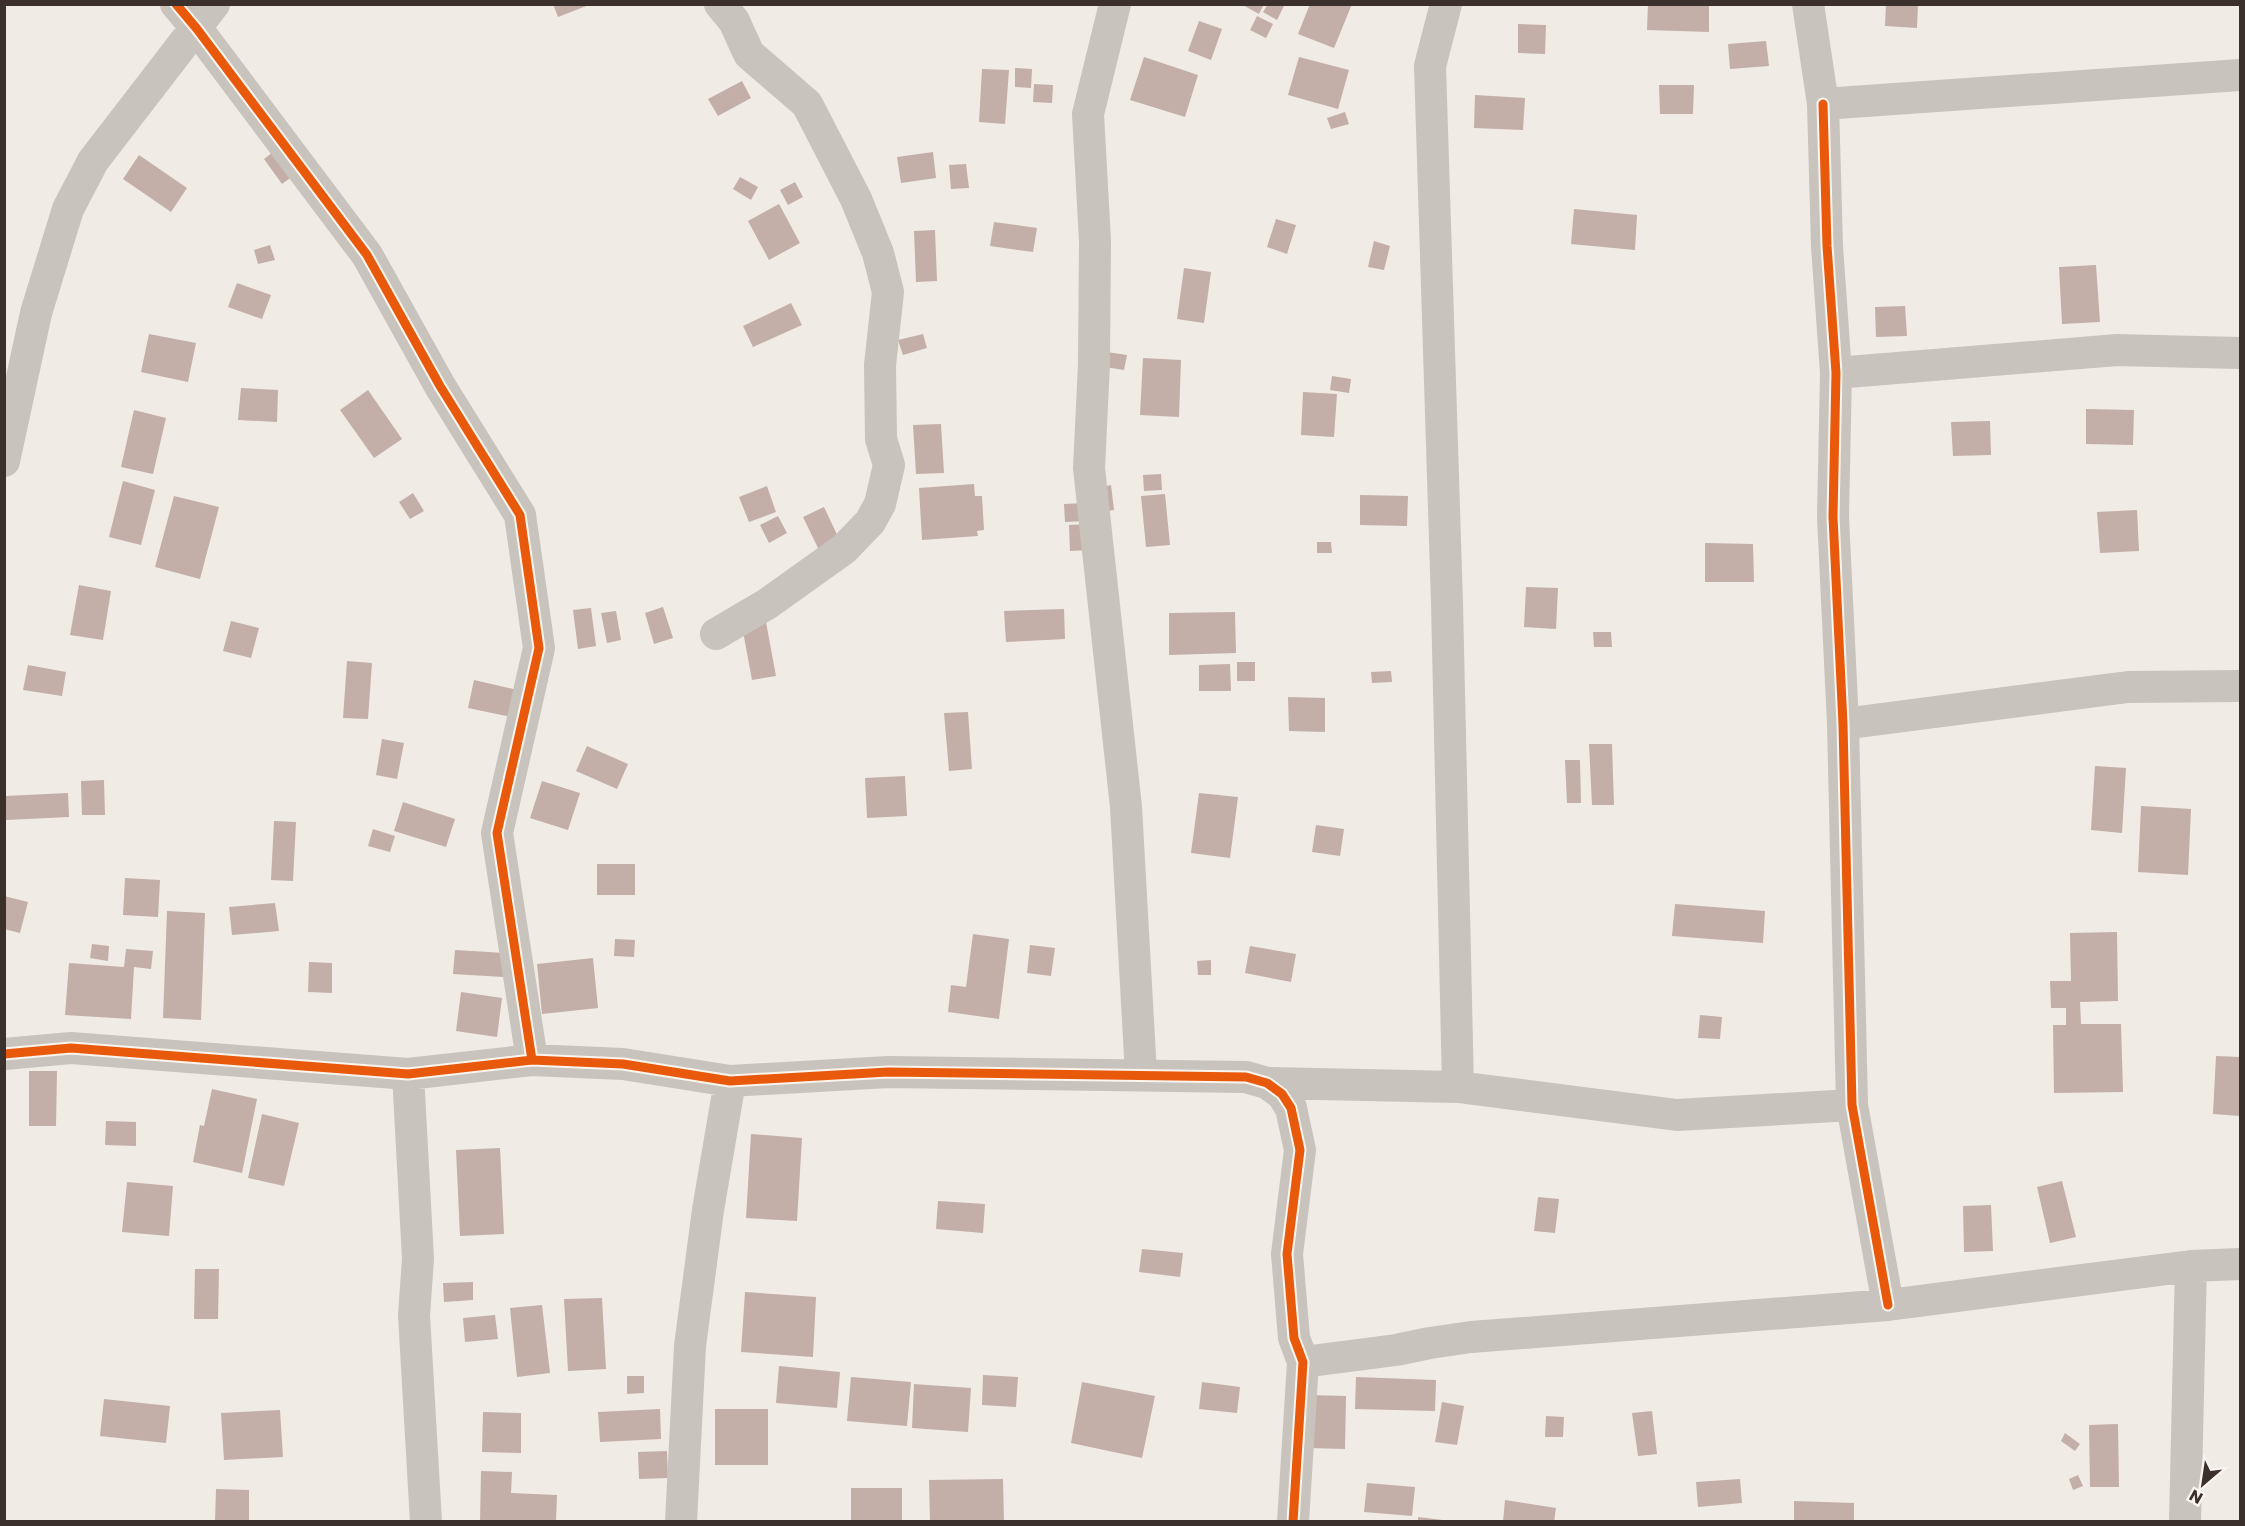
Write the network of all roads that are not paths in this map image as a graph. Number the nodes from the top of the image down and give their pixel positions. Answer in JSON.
{"nodes":[{"id":1,"x":176,"y":4,"type":"edge"},
{"id":2,"x":720,"y":4,"type":"edge"},
{"id":3,"x":1115,"y":4,"type":"edge"},
{"id":4,"x":1446,"y":4,"type":"edge"},
{"id":5,"x":1808,"y":4,"type":"edge"},
{"id":6,"x":206,"y":17,"type":"edge"},
{"id":7,"x":2241,"y":75,"type":"edge"},
{"id":8,"x":1823,"y":104,"type":"junction"},
{"id":9,"x":2241,"y":353,"type":"edge"},
{"id":10,"x":1836,"y":373,"type":"junction"},
{"id":11,"x":4,"y":461,"type":"edge"},
{"id":12,"x":716,"y":634,"type":"dead end"},
{"id":13,"x":2241,"y":686,"type":"edge"},
{"id":14,"x":1843,"y":724,"type":"junction"},
{"id":15,"x":4,"y":1054,"type":"edge"},
{"id":16,"x":532,"y":1060,"type":"junction"},
{"id":17,"x":408,"y":1074,"type":"junction"},
{"id":18,"x":1142,"y":1074,"type":"junction"},
{"id":19,"x":730,"y":1081,"type":"junction"},
{"id":20,"x":1267,"y":1083,"type":"junction"},
{"id":21,"x":1458,"y":1087,"type":"junction"},
{"id":22,"x":1852,"y":1106,"type":"junction"},
{"id":23,"x":2241,"y":1264,"type":"edge"},
{"id":24,"x":2191,"y":1266,"type":"junction"},
{"id":25,"x":1888,"y":1305,"type":"junction"},
{"id":26,"x":1303,"y":1362,"type":"junction"},
{"id":27,"x":426,"y":1521,"type":"edge"},
{"id":28,"x":681,"y":1521,"type":"edge"},
{"id":29,"x":1293,"y":1521,"type":"edge"},
{"id":30,"x":2185,"y":1521,"type":"edge"}],
"edges":[{"from":1,"to":6,"type":"street"},
{"from":2,"to":12,"type":"street"},
{"from":3,"to":18,"type":"street"},
{"from":4,"to":21,"type":"street"},
{"from":5,"to":8,"type":"street"},
{"from":6,"to":11,"type":"street"},
{"from":6,"to":16,"type":"street"},
{"from":7,"to":8,"type":"street"},
{"from":8,"to":10,"type":"street"},
{"from":9,"to":10,"type":"street"},
{"from":10,"to":14,"type":"street"},
{"from":13,"to":14,"type":"street"},
{"from":14,"to":22,"type":"street"},
{"from":15,"to":17,"type":"street"},
{"from":16,"to":17,"type":"street"},
{"from":16,"to":19,"type":"street"},
{"from":17,"to":27,"type":"street"},
{"from":18,"to":19,"type":"street"},
{"from":18,"to":20,"type":"street"},
{"from":19,"to":28,"type":"street"},
{"from":20,"to":21,"type":"street"},
{"from":20,"to":26,"type":"street"},
{"from":21,"to":22,"type":"street"},
{"from":22,"to":25,"type":"street"},
{"from":23,"to":24,"type":"street"},
{"from":24,"to":25,"type":"street"},
{"from":24,"to":30,"type":"street"},
{"from":25,"to":26,"type":"street"},
{"from":26,"to":29,"type":"street"}]}
